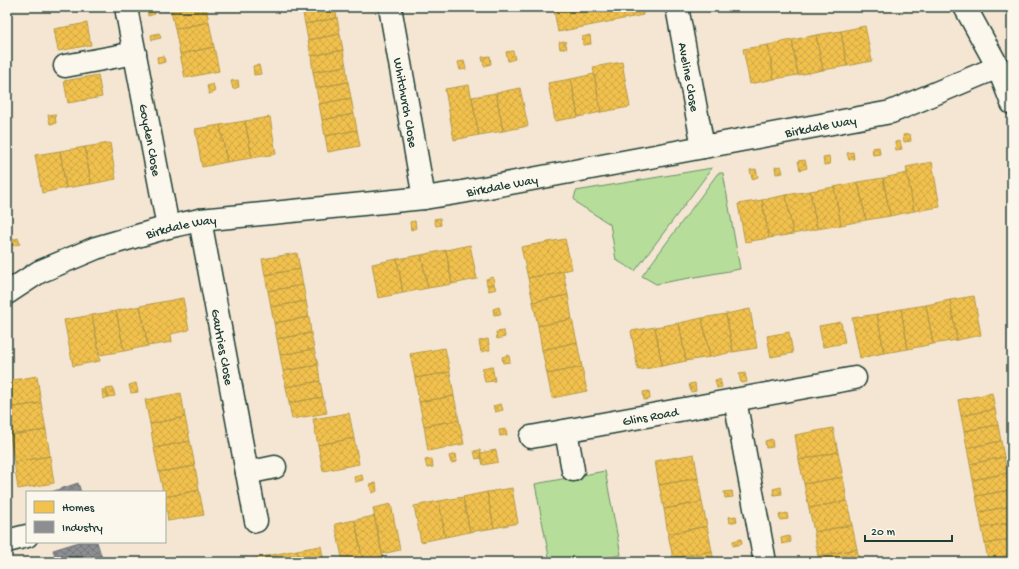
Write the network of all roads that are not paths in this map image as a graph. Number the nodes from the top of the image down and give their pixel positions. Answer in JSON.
{"nodes":[{"id":1,"x":390,"y":7,"type":"edge"},
{"id":2,"x":677,"y":7,"type":"edge"},
{"id":3,"x":965,"y":7,"type":"edge"},
{"id":4,"x":127,"y":14,"type":"dead end"},
{"id":5,"x":135,"y":53,"type":"junction"},
{"id":6,"x":65,"y":66,"type":"dead end"},
{"id":7,"x":998,"y":67,"type":"junction"},
{"id":8,"x":1012,"y":102,"type":"edge"},
{"id":9,"x":702,"y":147,"type":"junction"},
{"id":10,"x":424,"y":198,"type":"junction"},
{"id":11,"x":200,"y":220,"type":"junction"},
{"id":12,"x":168,"y":227,"type":"junction"},
{"id":13,"x":7,"y":293,"type":"edge"},
{"id":14,"x":855,"y":378,"type":"dead end"},
{"id":15,"x":735,"y":400,"type":"junction"},
{"id":16,"x":566,"y":431,"type":"junction"},
{"id":17,"x":531,"y":437,"type":"dead end"},
{"id":18,"x":275,"y":467,"type":"dead end"},
{"id":19,"x":573,"y":470,"type":"dead end"},
{"id":20,"x":247,"y":473,"type":"junction"},
{"id":21,"x":256,"y":521,"type":"dead end"},
{"id":22,"x":26,"y":536,"type":"edge"},
{"id":23,"x":7,"y":541,"type":"edge"},
{"id":24,"x":765,"y":562,"type":"edge"}],
"edges":[{"from":1,"to":10,"type":"street","name":"Whitchurch Close"},
{"from":2,"to":9,"type":"street","name":"Aveline Close"},
{"from":3,"to":7,"type":"street"},
{"from":4,"to":5,"type":"street","name":"Goyden Close"},
{"from":5,"to":6,"type":"street"},
{"from":5,"to":12,"type":"street","name":"Goyden Close"},
{"from":7,"to":8,"type":"street"},
{"from":7,"to":9,"type":"street","name":"Birkdale Way"},
{"from":9,"to":10,"type":"street","name":"Birkdale Way"},
{"from":10,"to":11,"type":"street","name":"Birkdale Way"},
{"from":11,"to":12,"type":"street","name":"Birkdale Way"},
{"from":11,"to":20,"type":"street","name":"Gautries Close"},
{"from":12,"to":13,"type":"street","name":"Birkdale Way"},
{"from":14,"to":15,"type":"street","name":"Glins Road"},
{"from":15,"to":16,"type":"street","name":"Glins Road"},
{"from":15,"to":24,"type":"street"},
{"from":16,"to":17,"type":"street","name":"Glins Road"},
{"from":16,"to":19,"type":"street"},
{"from":18,"to":20,"type":"street"},
{"from":20,"to":21,"type":"street","name":"Gautries Close"},
{"from":22,"to":23,"type":"street"}]}
